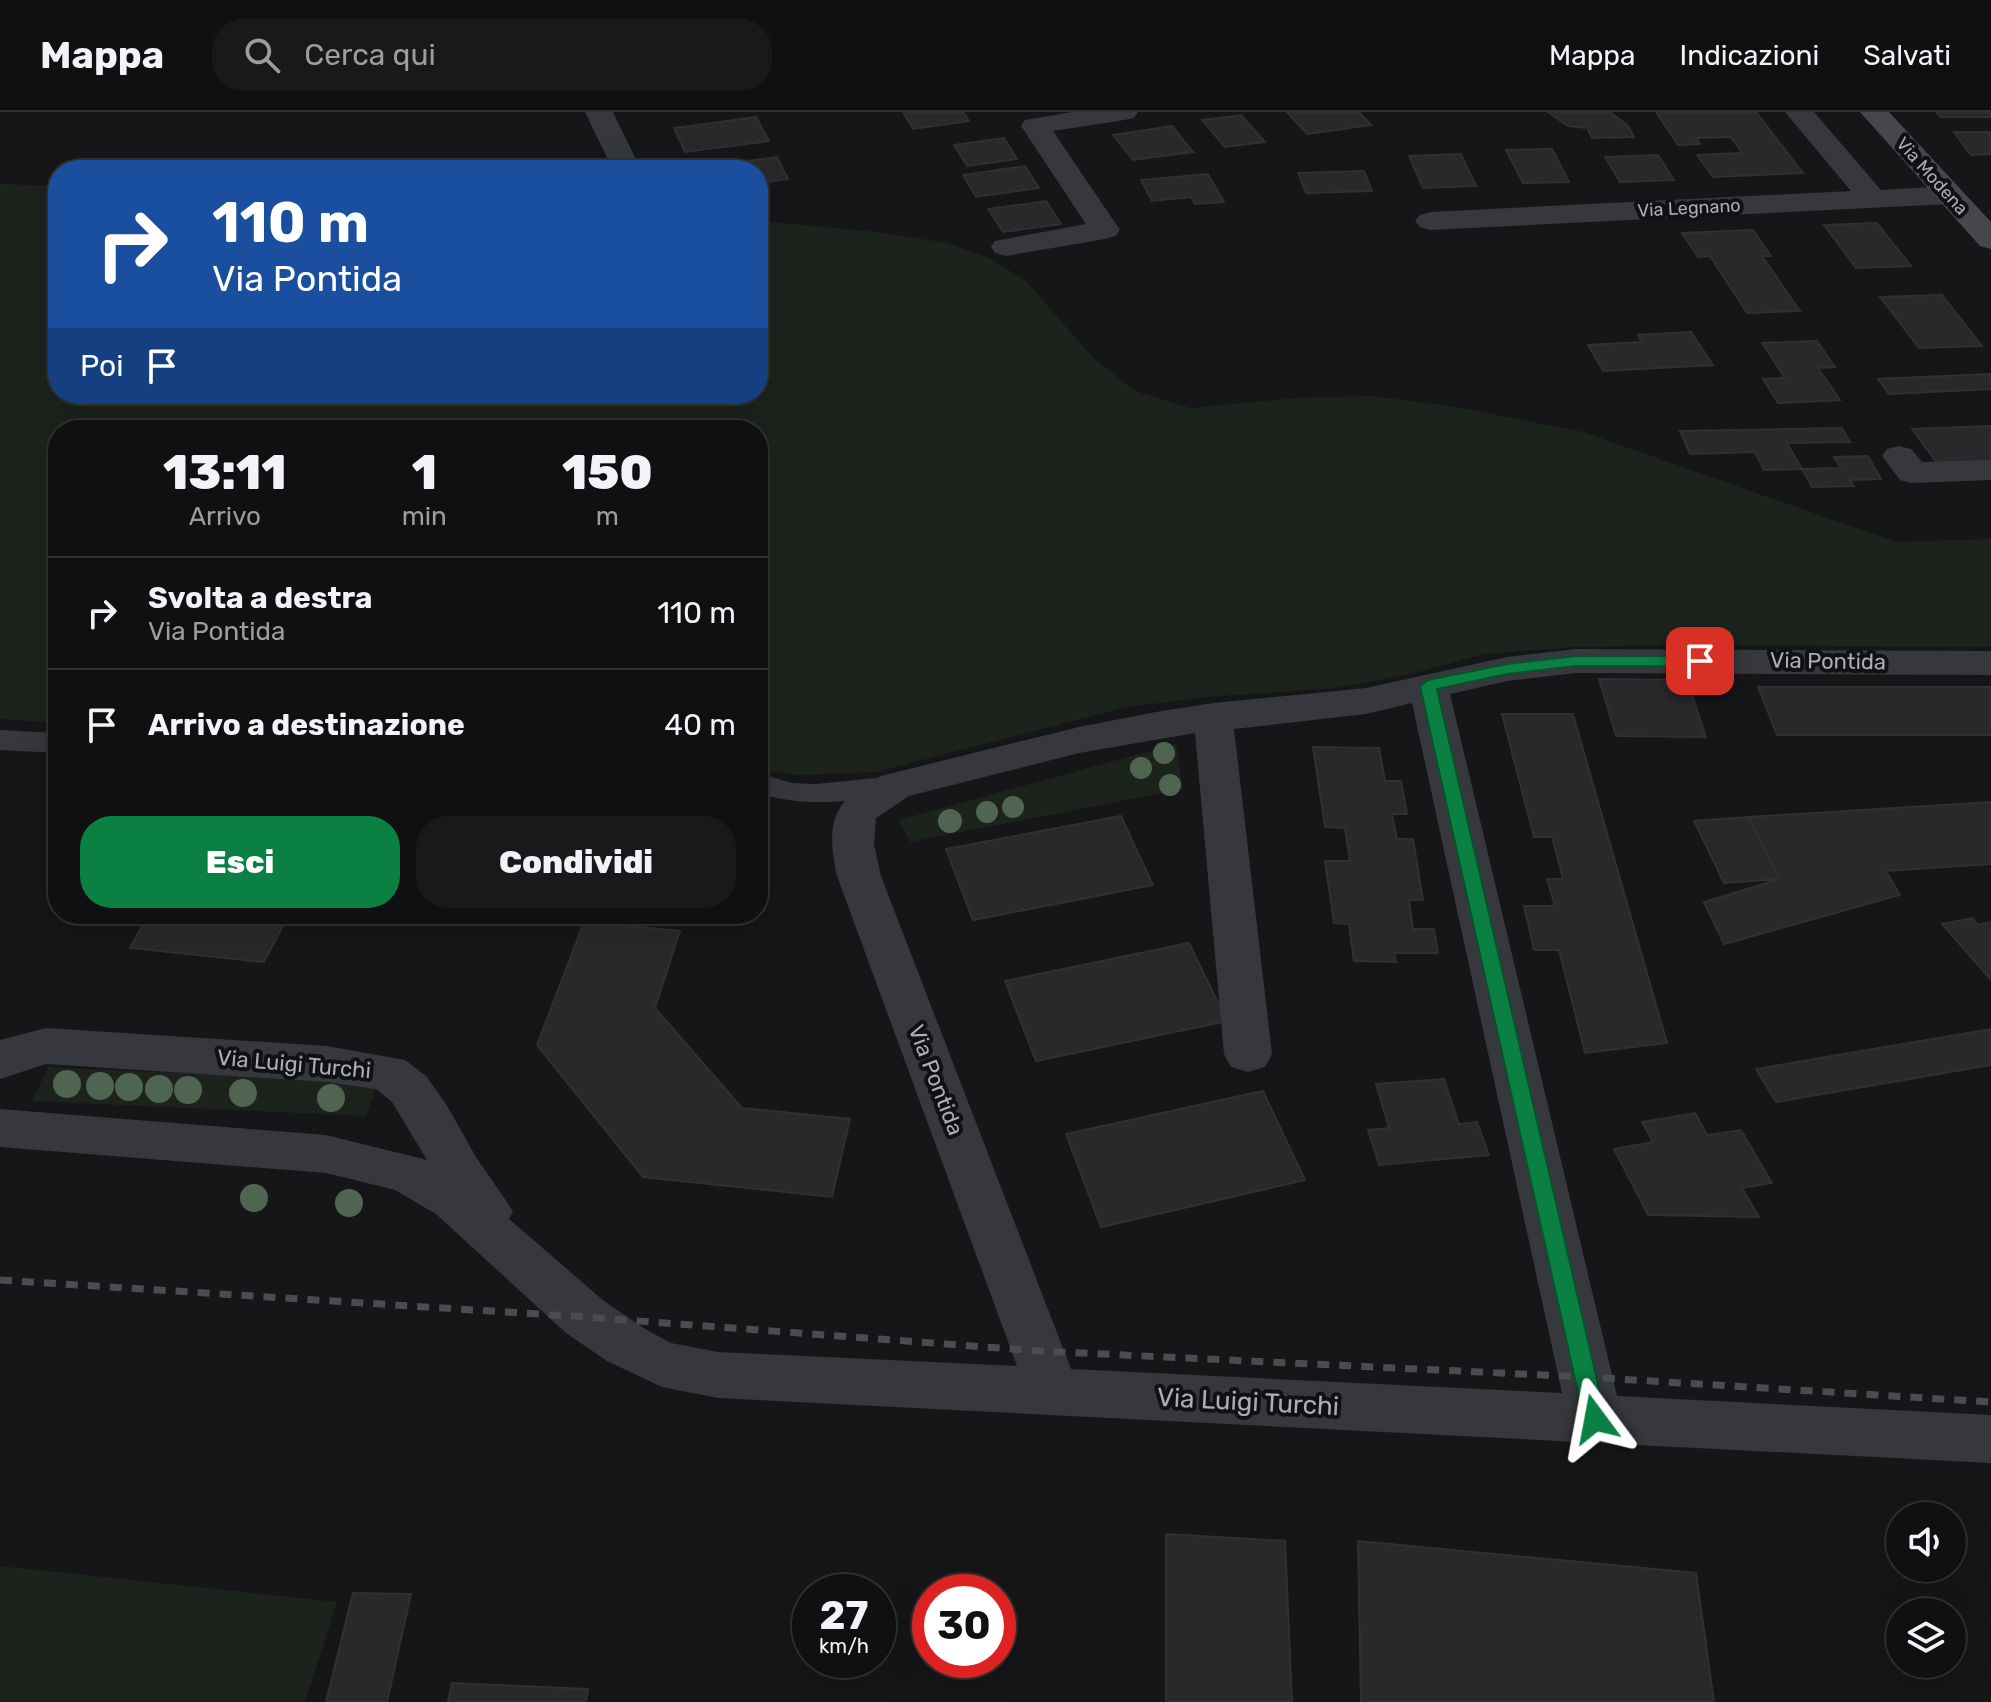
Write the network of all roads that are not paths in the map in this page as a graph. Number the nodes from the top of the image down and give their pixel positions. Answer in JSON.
{"nodes":[{"id":1,"x":599,"y":112,"type":"edge"},
{"id":2,"x":1124,"y":112,"type":"edge"},
{"id":3,"x":1799,"y":112,"type":"edge"},
{"id":4,"x":1874,"y":112,"type":"edge"},
{"id":5,"x":622,"y":160,"type":"edge"},
{"id":6,"x":1949,"y":195,"type":"junction"},
{"id":7,"x":1873,"y":199,"type":"junction"},
{"id":8,"x":1430,"y":221,"type":"dead end"},
{"id":9,"x":1991,"y":240,"type":"edge"},
{"id":10,"x":1006,"y":247,"type":"dead end"},
{"id":11,"x":1899,"y":456,"type":"dead end"},
{"id":12,"x":1991,"y":470,"type":"edge"},
{"id":13,"x":1991,"y":663,"type":"edge"},
{"id":14,"x":1428,"y":686,"type":"junction"},
{"id":15,"x":1213,"y":716,"type":"junction"},
{"id":16,"x":0,"y":740,"type":"edge"},
{"id":17,"x":48,"y":742,"type":"edge"},
{"id":18,"x":768,"y":786,"type":"edge"},
{"id":19,"x":896,"y":786,"type":"junction"},
{"id":20,"x":1248,"y":1054,"type":"dead end"},
{"id":21,"x":0,"y":1061,"type":"edge"},
{"id":22,"x":0,"y":1128,"type":"edge"},
{"id":23,"x":537,"y":1272,"type":"junction"},
{"id":24,"x":1053,"y":1392,"type":"junction"},
{"id":25,"x":1595,"y":1419,"type":"junction"},
{"id":26,"x":1991,"y":1439,"type":"edge"}],
"edges":[{"from":1,"to":5,"type":"street"},
{"from":2,"to":10,"type":"street"},
{"from":3,"to":7,"type":"street"},
{"from":4,"to":6,"type":"main road","name":"Via Modena"},
{"from":6,"to":7,"type":"street","name":"Via Legnano"},
{"from":6,"to":9,"type":"main road","name":"Via Modena"},
{"from":7,"to":8,"type":"street","name":"Via Legnano"},
{"from":11,"to":12,"type":"street"},
{"from":13,"to":14,"type":"street","name":"Via Pontida"},
{"from":14,"to":15,"type":"street","name":"Via Pontida"},
{"from":14,"to":25,"type":"street"},
{"from":15,"to":19,"type":"street","name":"Via Pontida"},
{"from":15,"to":20,"type":"street"},
{"from":16,"to":17,"type":"lane"},
{"from":18,"to":19,"type":"lane","name":"Via Pontida"},
{"from":19,"to":24,"type":"street","name":"Via Pontida"},
{"from":21,"to":23,"type":"street","name":"Via Luigi Turchi"},
{"from":22,"to":23,"type":"street","name":"Via Luigi Turchi"},
{"from":23,"to":24,"type":"street","name":"Via Luigi Turchi"},
{"from":24,"to":25,"type":"street","name":"Via Luigi Turchi"},
{"from":25,"to":26,"type":"street","name":"Via Luigi Turchi"}]}
